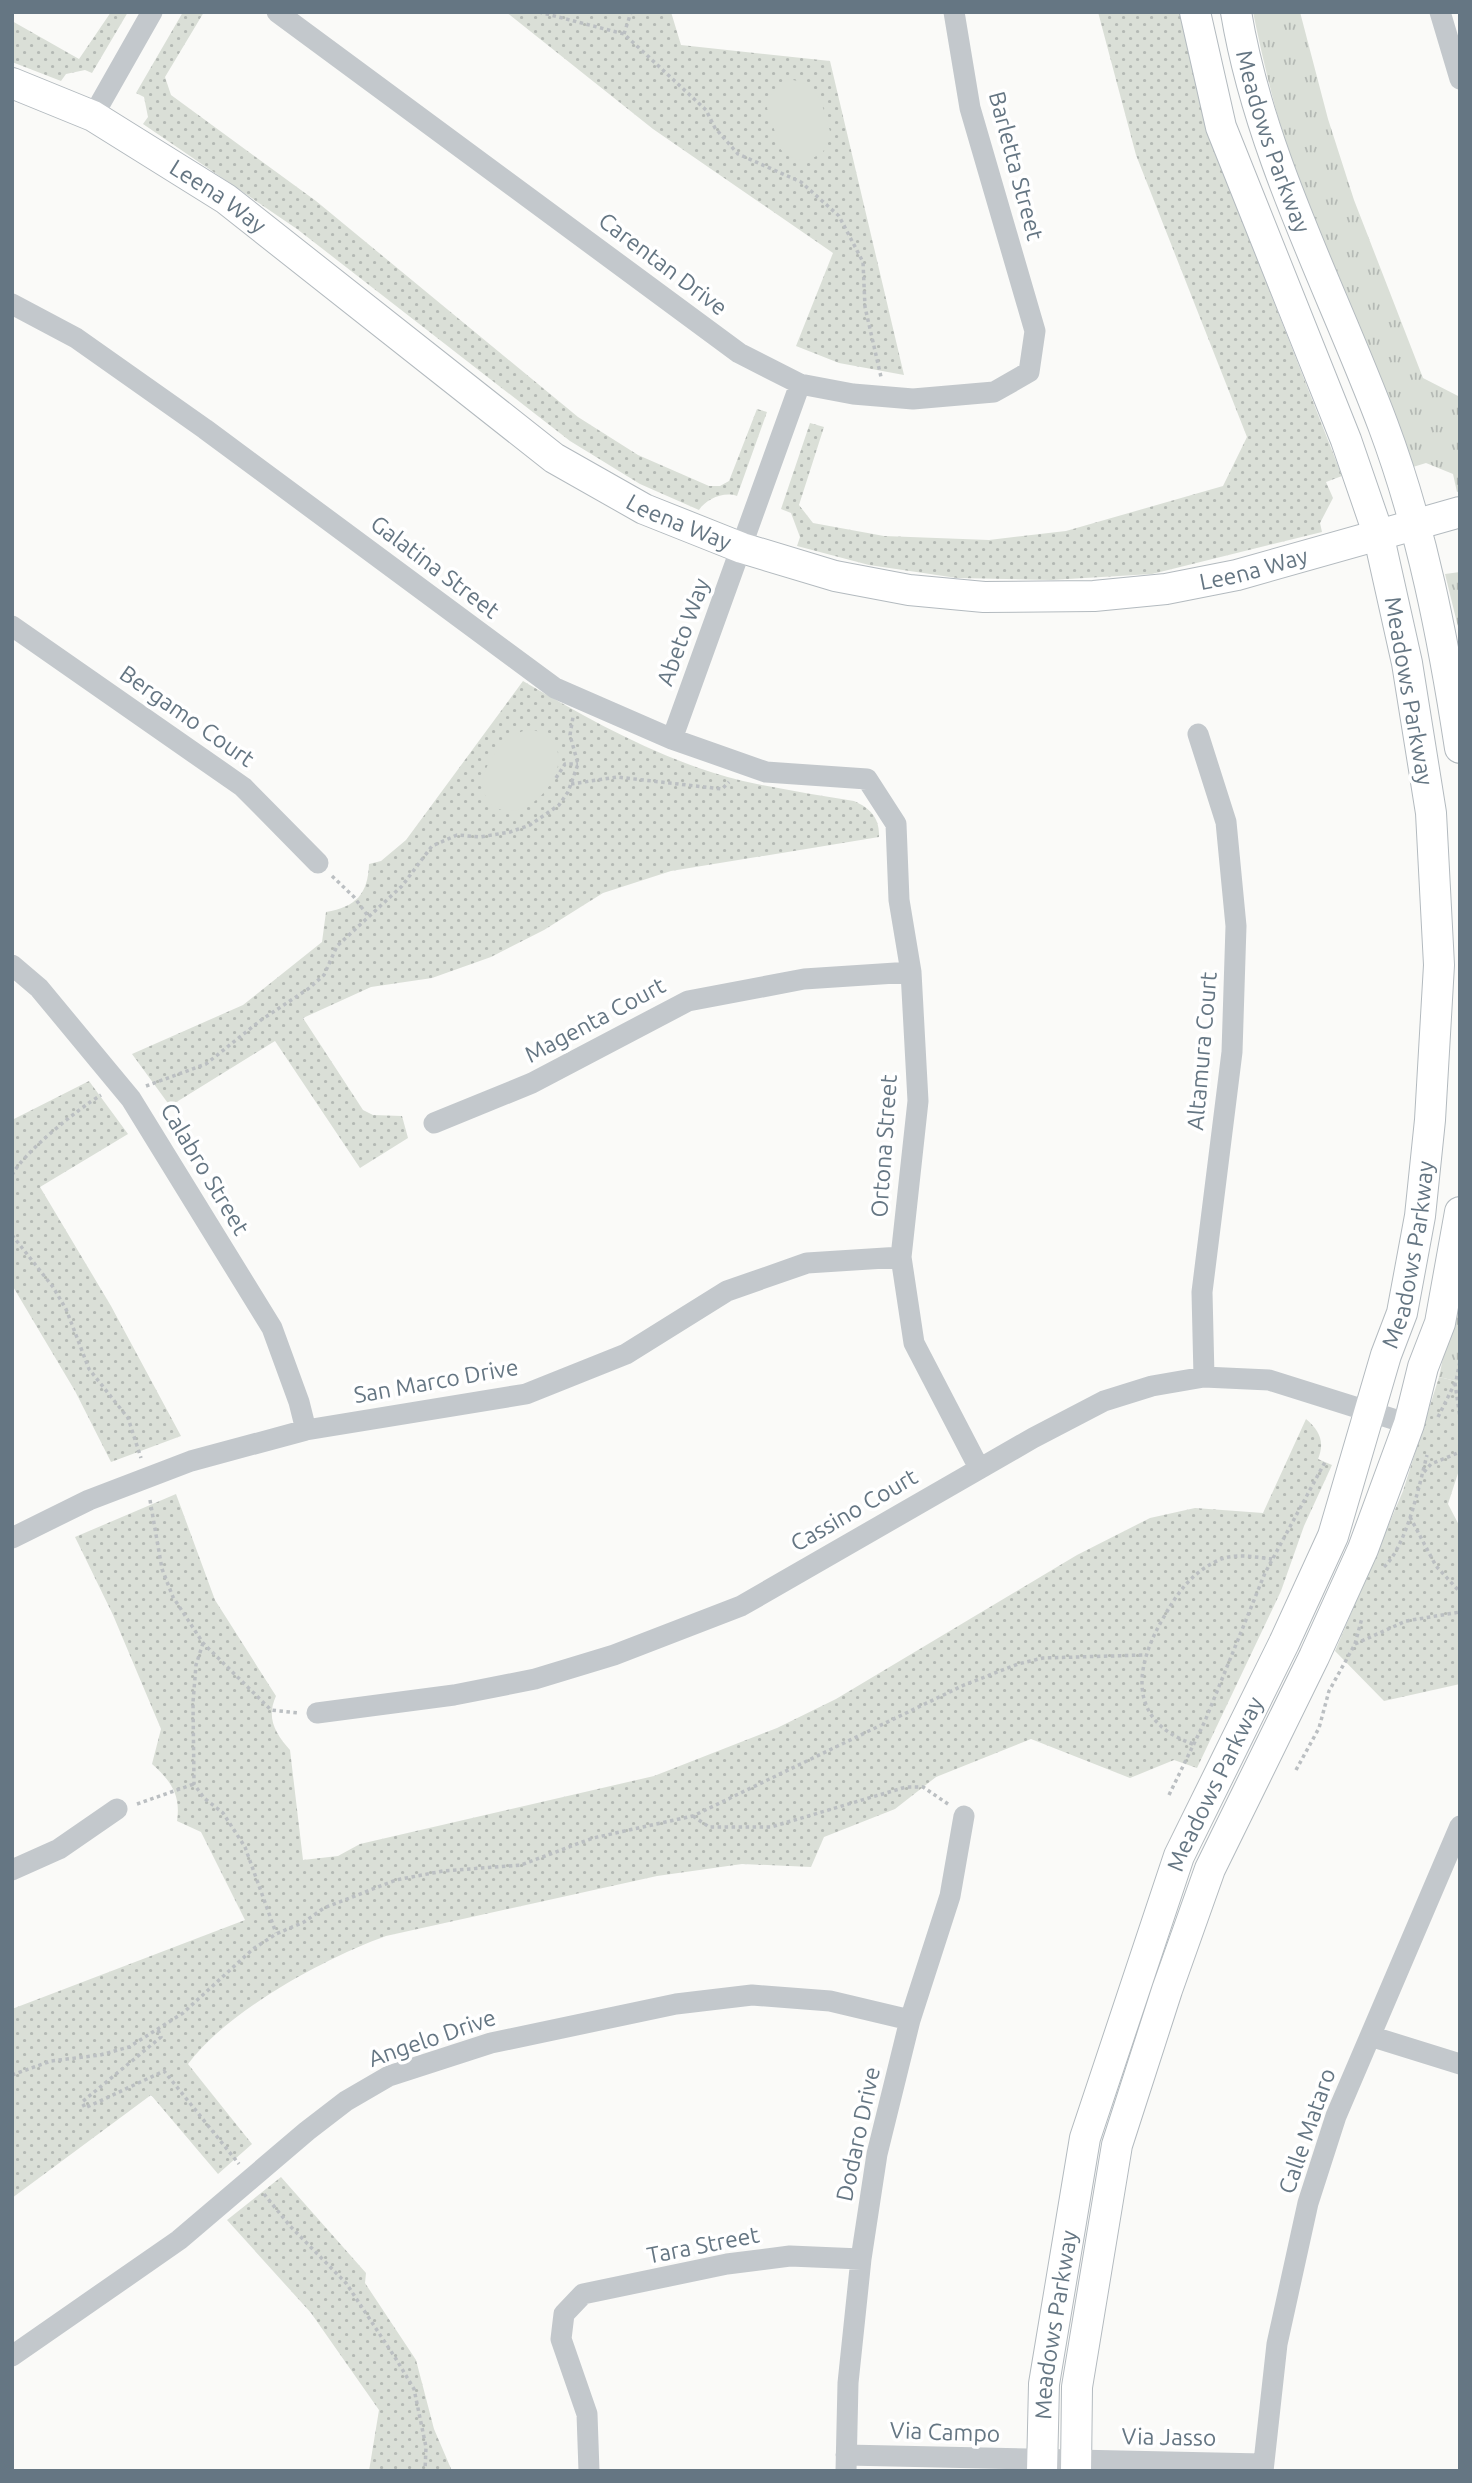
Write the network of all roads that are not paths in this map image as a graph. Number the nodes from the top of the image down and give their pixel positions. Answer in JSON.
{"nodes":[{"id":1,"x":152,"y":12,"type":"edge"},
{"id":2,"x":277,"y":12,"type":"edge"},
{"id":3,"x":954,"y":12,"type":"edge"},
{"id":4,"x":1195,"y":12,"type":"edge"},
{"id":5,"x":1236,"y":12,"type":"edge"},
{"id":6,"x":1440,"y":12,"type":"edge"},
{"id":7,"x":1460,"y":79,"type":"edge"},
{"id":8,"x":12,"y":83,"type":"edge"},
{"id":9,"x":93,"y":116,"type":"junction"},
{"id":10,"x":12,"y":304,"type":"edge"},
{"id":11,"x":1035,"y":331,"type":"joint"},
{"id":12,"x":800,"y":384,"type":"junction"},
{"id":13,"x":1460,"y":512,"type":"edge"},
{"id":14,"x":1416,"y":525,"type":"junction"},
{"id":15,"x":1378,"y":533,"type":"junction"},
{"id":16,"x":742,"y":548,"type":"junction"},
{"id":17,"x":12,"y":626,"type":"edge"},
{"id":18,"x":1198,"y":734,"type":"dead end"},
{"id":19,"x":672,"y":739,"type":"junction"},
{"id":20,"x":1460,"y":748,"type":"edge"},
{"id":21,"x":867,"y":779,"type":"joint"},
{"id":22,"x":318,"y":863,"type":"road end"},
{"id":23,"x":12,"y":965,"type":"edge"},
{"id":24,"x":911,"y":972,"type":"junction"},
{"id":25,"x":434,"y":1123,"type":"dead end"},
{"id":26,"x":1460,"y":1212,"type":"edge"},
{"id":27,"x":901,"y":1258,"type":"junction"},
{"id":28,"x":1204,"y":1377,"type":"junction"},
{"id":29,"x":1369,"y":1414,"type":"junction"},
{"id":30,"x":1409,"y":1424,"type":"junction"},
{"id":31,"x":306,"y":1430,"type":"junction"},
{"id":32,"x":979,"y":1468,"type":"junction"},
{"id":33,"x":12,"y":1538,"type":"edge"},
{"id":34,"x":317,"y":1713,"type":"dead end"},
{"id":35,"x":117,"y":1809,"type":"road end"},
{"id":36,"x":964,"y":1816,"type":"road end"},
{"id":37,"x":1460,"y":1826,"type":"edge"},
{"id":38,"x":12,"y":1870,"type":"edge"},
{"id":39,"x":910,"y":2020,"type":"junction"},
{"id":40,"x":1370,"y":2036,"type":"junction"},
{"id":41,"x":1460,"y":2064,"type":"edge"},
{"id":42,"x":861,"y":2259,"type":"junction"},
{"id":43,"x":12,"y":2356,"type":"edge"},
{"id":44,"x":846,"y":2463,"type":"edge"},
{"id":45,"x":1042,"y":2466,"type":"edge"},
{"id":46,"x":1075,"y":2467,"type":"edge"},
{"id":47,"x":1263,"y":2468,"type":"edge"},
{"id":48,"x":589,"y":2471,"type":"edge"}],
"edges":[{"from":1,"to":9,"type":"street"},
{"from":2,"to":12,"type":"street","name":"Carentan Drive"},
{"from":3,"to":11,"type":"street","name":"Barletta Street"},
{"from":4,"to":15,"type":"main road","name":"Meadows Parkway"},
{"from":5,"to":14,"type":"main road","name":"Meadows Parkway"},
{"from":6,"to":7,"type":"street"},
{"from":8,"to":9,"type":"main road","name":"Leena Way"},
{"from":9,"to":16,"type":"main road","name":"Leena Way"},
{"from":10,"to":19,"type":"street","name":"Galatina Street"},
{"from":11,"to":12,"type":"street","name":"Carentan Drive"},
{"from":12,"to":16,"type":"street","name":"Abeto Way"},
{"from":13,"to":14,"type":"main road","name":"Leena Way"},
{"from":14,"to":15,"type":"main road","name":"Leena Way"},
{"from":14,"to":20,"type":"main road","name":"Meadows Parkway"},
{"from":15,"to":16,"type":"main road","name":"Leena Way"},
{"from":15,"to":29,"type":"main road","name":"Meadows Parkway"},
{"from":16,"to":19,"type":"street","name":"Abeto Way"},
{"from":17,"to":22,"type":"street","name":"Bergamo Court"},
{"from":18,"to":28,"type":"street","name":"Altamura Court"},
{"from":19,"to":21,"type":"street","name":"Galatina Street"},
{"from":21,"to":24,"type":"street","name":"Ortona Street"},
{"from":23,"to":31,"type":"street","name":"Calabro Street"},
{"from":24,"to":25,"type":"street","name":"Magenta Court"},
{"from":24,"to":27,"type":"street","name":"Ortona Street"},
{"from":26,"to":30,"type":"main road","name":"Meadows Parkway"},
{"from":27,"to":31,"type":"street","name":"San Marco Drive"},
{"from":27,"to":32,"type":"street","name":"Ortona Street"},
{"from":28,"to":29,"type":"street","name":"Cassino Court"},
{"from":28,"to":32,"type":"street","name":"Cassino Court"},
{"from":29,"to":30,"type":"street","name":"Cassino Court"},
{"from":29,"to":45,"type":"main road","name":"Meadows Parkway"},
{"from":30,"to":46,"type":"main road","name":"Meadows Parkway"},
{"from":31,"to":33,"type":"street","name":"San Marco Drive"},
{"from":32,"to":34,"type":"street","name":"Cassino Court"},
{"from":35,"to":38,"type":"street"},
{"from":36,"to":39,"type":"street","name":"Dodaro Drive"},
{"from":37,"to":40,"type":"street","name":"Calle Mataro"},
{"from":39,"to":42,"type":"street","name":"Dodaro Drive"},
{"from":39,"to":43,"type":"street","name":"Angelo Drive"},
{"from":40,"to":41,"type":"street"},
{"from":40,"to":47,"type":"street","name":"Calle Mataro"},
{"from":42,"to":44,"type":"street","name":"Dodaro Drive"},
{"from":42,"to":48,"type":"street","name":"Tara Street"},
{"from":44,"to":45,"type":"street","name":"Via Campo"},
{"from":45,"to":46,"type":"street","name":"Via Campo"},
{"from":46,"to":47,"type":"street","name":"Via Jasso"}]}
